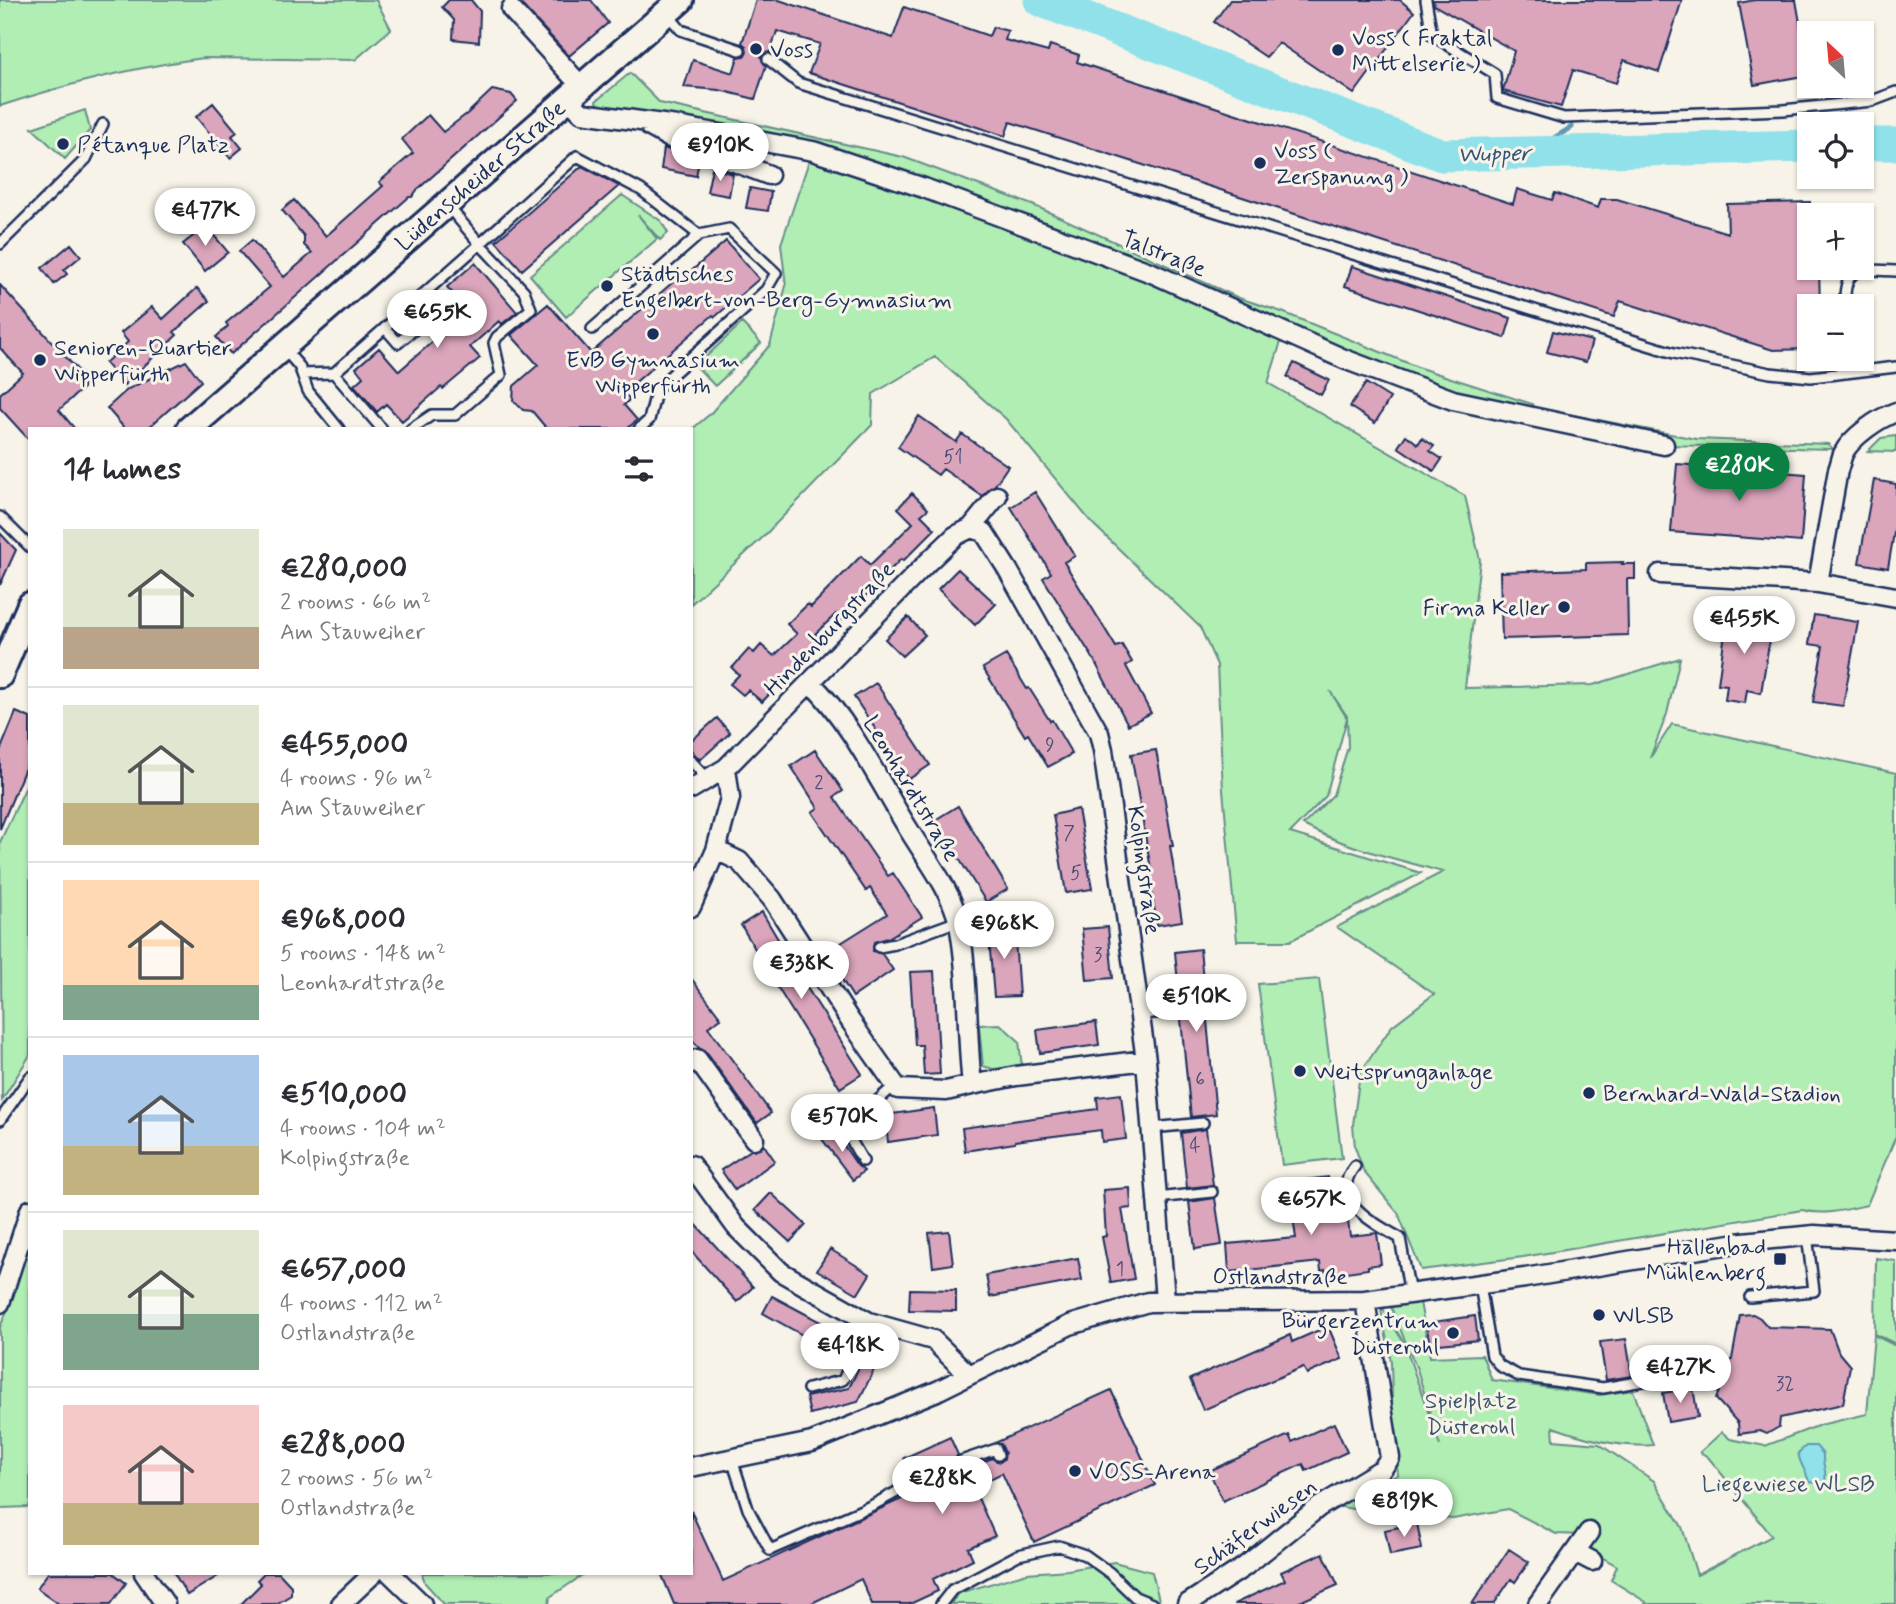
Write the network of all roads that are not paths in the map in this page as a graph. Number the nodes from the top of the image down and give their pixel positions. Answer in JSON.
{"nodes":[{"id":1,"x":1426,"y":0,"type":"edge"},
{"id":2,"x":674,"y":7,"type":"edge"},
{"id":3,"x":511,"y":9,"type":"dead end"},
{"id":4,"x":740,"y":50,"type":"dead end"},
{"id":5,"x":768,"y":59,"type":"dead end"},
{"id":6,"x":574,"y":92,"type":"junction"},
{"id":7,"x":1896,"y":92,"type":"edge"},
{"id":8,"x":640,"y":122,"type":"junction"},
{"id":9,"x":103,"y":124,"type":"dead end"},
{"id":10,"x":769,"y":176,"type":"dead end"},
{"id":11,"x":447,"y":205,"type":"junction"},
{"id":12,"x":699,"y":235,"type":"junction"},
{"id":13,"x":480,"y":243,"type":"junction"},
{"id":14,"x":0,"y":244,"type":"edge"},
{"id":15,"x":1896,"y":271,"type":"edge"},
{"id":16,"x":426,"y":292,"type":"junction"},
{"id":17,"x":1844,"y":294,"type":"edge"},
{"id":18,"x":385,"y":328,"type":"junction"},
{"id":19,"x":592,"y":329,"type":"dead end"},
{"id":20,"x":283,"y":348,"type":"junction"},
{"id":21,"x":1896,"y":367,"type":"edge"},
{"id":22,"x":334,"y":373,"type":"junction"},
{"id":23,"x":1847,"y":373,"type":"joint"},
{"id":24,"x":302,"y":374,"type":"junction"},
{"id":25,"x":1896,"y":412,"type":"edge"},
{"id":26,"x":194,"y":427,"type":"edge"},
{"id":27,"x":337,"y":427,"type":"edge"},
{"id":28,"x":380,"y":427,"type":"edge"},
{"id":29,"x":414,"y":427,"type":"edge"},
{"id":30,"x":641,"y":427,"type":"edge"},
{"id":31,"x":1664,"y":446,"type":"dead end"},
{"id":32,"x":997,"y":496,"type":"dead end"},
{"id":33,"x":0,"y":517,"type":"edge"},
{"id":34,"x":971,"y":528,"type":"junction"},
{"id":35,"x":28,"y":545,"type":"edge"},
{"id":36,"x":1660,"y":574,"type":"dead end"},
{"id":37,"x":1818,"y":583,"type":"junction"},
{"id":38,"x":1896,"y":597,"type":"edge"},
{"id":39,"x":28,"y":610,"type":"edge"},
{"id":40,"x":0,"y":675,"type":"edge"},
{"id":41,"x":811,"y":683,"type":"junction"},
{"id":42,"x":693,"y":763,"type":"edge"},
{"id":43,"x":726,"y":768,"type":"junction"},
{"id":44,"x":708,"y":779,"type":"junction"},
{"id":45,"x":693,"y":788,"type":"edge"},
{"id":46,"x":716,"y":850,"type":"junction"},
{"id":47,"x":693,"y":902,"type":"edge"},
{"id":48,"x":958,"y":921,"type":"junction"},
{"id":49,"x":879,"y":947,"type":"dead end"},
{"id":50,"x":1191,"y":1010,"type":"dead end"},
{"id":51,"x":1141,"y":1014,"type":"junction"},
{"id":52,"x":1146,"y":1059,"type":"junction"},
{"id":53,"x":693,"y":1062,"type":"edge"},
{"id":54,"x":28,"y":1080,"type":"edge"},
{"id":55,"x":972,"y":1084,"type":"junction"},
{"id":56,"x":895,"y":1085,"type":"junction"},
{"id":57,"x":0,"y":1120,"type":"edge"},
{"id":58,"x":1203,"y":1123,"type":"dead end"},
{"id":59,"x":1152,"y":1128,"type":"junction"},
{"id":60,"x":754,"y":1139,"type":"dead end"},
{"id":61,"x":863,"y":1161,"type":"dead end"},
{"id":62,"x":1354,"y":1166,"type":"dead end"},
{"id":63,"x":693,"y":1168,"type":"edge"},
{"id":64,"x":1212,"y":1192,"type":"dead end"},
{"id":65,"x":1157,"y":1198,"type":"junction"},
{"id":66,"x":28,"y":1216,"type":"edge"},
{"id":67,"x":1807,"y":1235,"type":"junction"},
{"id":68,"x":1895,"y":1236,"type":"edge"},
{"id":69,"x":1480,"y":1285,"type":"junction"},
{"id":70,"x":1409,"y":1294,"type":"junction"},
{"id":71,"x":1749,"y":1297,"type":"dead end"},
{"id":72,"x":1165,"y":1300,"type":"junction"},
{"id":73,"x":1365,"y":1300,"type":"junction"},
{"id":74,"x":0,"y":1303,"type":"edge"},
{"id":75,"x":869,"y":1322,"type":"junction"},
{"id":76,"x":1717,"y":1368,"type":"dead end"},
{"id":77,"x":969,"y":1375,"type":"junction"},
{"id":78,"x":808,"y":1389,"type":"dead end"},
{"id":79,"x":998,"y":1455,"type":"dead end"},
{"id":80,"x":732,"y":1459,"type":"junction"},
{"id":81,"x":961,"y":1461,"type":"dead end"},
{"id":82,"x":693,"y":1467,"type":"edge"},
{"id":83,"x":915,"y":1482,"type":"dead end"},
{"id":84,"x":1589,"y":1532,"type":"dead end"},
{"id":85,"x":1575,"y":1552,"type":"junction"},
{"id":86,"x":1592,"y":1561,"type":"dead end"},
{"id":87,"x":145,"y":1575,"type":"edge"},
{"id":88,"x":372,"y":1575,"type":"edge"},
{"id":89,"x":392,"y":1575,"type":"edge"},
{"id":90,"x":164,"y":1604,"type":"edge"},
{"id":91,"x":341,"y":1604,"type":"edge"},
{"id":92,"x":422,"y":1604,"type":"edge"},
{"id":93,"x":942,"y":1604,"type":"edge"},
{"id":94,"x":1152,"y":1604,"type":"edge"},
{"id":95,"x":1187,"y":1604,"type":"edge"},
{"id":96,"x":1538,"y":1604,"type":"edge"}],
"edges":[{"from":1,"to":7,"type":"lane"},
{"from":2,"to":4,"type":"lane"},
{"from":2,"to":6,"type":"main road","name":"Lüdenscheider Straße"},
{"from":3,"to":6,"type":"street","name":"Lüdenscheider Straße"},
{"from":5,"to":23,"type":"lane"},
{"from":6,"to":8,"type":"street","name":"Talstraße"},
{"from":6,"to":11,"type":"main road","name":"Lüdenscheider Straße"},
{"from":8,"to":10,"type":"street","name":"Talstraße"},
{"from":8,"to":31,"type":"street","name":"Talstraße"},
{"from":9,"to":14,"type":"lane"},
{"from":11,"to":13,"type":"lane"},
{"from":11,"to":20,"type":"main road","name":"Lüdenscheider Straße"},
{"from":12,"to":13,"type":"lane"},
{"from":12,"to":19,"type":"lane"},
{"from":12,"to":30,"type":"lane"},
{"from":13,"to":16,"type":"lane"},
{"from":13,"to":29,"type":"lane"},
{"from":15,"to":17,"type":"lane"},
{"from":16,"to":18,"type":"lane"},
{"from":16,"to":18,"type":"lane"},
{"from":18,"to":22,"type":"lane"},
{"from":20,"to":24,"type":"lane"},
{"from":20,"to":26,"type":"main road","name":"Lüdenscheider Straße"},
{"from":21,"to":23,"type":"lane"},
{"from":22,"to":24,"type":"lane"},
{"from":22,"to":28,"type":"lane"},
{"from":24,"to":27,"type":"lane"},
{"from":25,"to":37,"type":"street"},
{"from":32,"to":34,"type":"street","name":"Hindenburgstraße"},
{"from":33,"to":35,"type":"lane"},
{"from":34,"to":41,"type":"street","name":"Hindenburgstraße"},
{"from":34,"to":51,"type":"street","name":"Kolpingstraße"},
{"from":36,"to":37,"type":"street"},
{"from":37,"to":38,"type":"street"},
{"from":39,"to":40,"type":"main road"},
{"from":41,"to":43,"type":"street","name":"Hindenburgstraße"},
{"from":41,"to":48,"type":"street","name":"Leonhardtstraße"},
{"from":42,"to":44,"type":"lane"},
{"from":43,"to":44,"type":"street","name":"Hindenburgstraße"},
{"from":43,"to":46,"type":"street"},
{"from":44,"to":45,"type":"street","name":"Hindenburgstraße"},
{"from":46,"to":47,"type":"street"},
{"from":46,"to":56,"type":"street"},
{"from":48,"to":49,"type":"lane"},
{"from":48,"to":55,"type":"street","name":"Leonhardtstraße"},
{"from":50,"to":51,"type":"lane"},
{"from":51,"to":52,"type":"street","name":"Kolpingstraße"},
{"from":52,"to":55,"type":"street"},
{"from":52,"to":59,"type":"street","name":"Kolpingstraße"},
{"from":53,"to":60,"type":"street"},
{"from":54,"to":57,"type":"lane"},
{"from":55,"to":56,"type":"street"},
{"from":56,"to":61,"type":"lane"},
{"from":58,"to":59,"type":"lane"},
{"from":59,"to":65,"type":"street","name":"Kolpingstraße"},
{"from":62,"to":70,"type":"lane"},
{"from":63,"to":75,"type":"street"},
{"from":64,"to":65,"type":"lane"},
{"from":65,"to":72,"type":"street","name":"Kolpingstraße"},
{"from":66,"to":74,"type":"street"},
{"from":67,"to":68,"type":"street","name":"Ostlandstraße"},
{"from":67,"to":69,"type":"street","name":"Ostlandstraße"},
{"from":67,"to":71,"type":"lane"},
{"from":69,"to":70,"type":"street","name":"Ostlandstraße"},
{"from":69,"to":76,"type":"lane"},
{"from":70,"to":73,"type":"street","name":"Ostlandstraße"},
{"from":72,"to":73,"type":"street","name":"Ostlandstraße"},
{"from":72,"to":77,"type":"street","name":"Ostlandstraße"},
{"from":73,"to":95,"type":"street","name":"Schäferwiesen"},
{"from":75,"to":77,"type":"street"},
{"from":75,"to":78,"type":"lane"},
{"from":77,"to":80,"type":"street","name":"Ostlandstraße"},
{"from":79,"to":81,"type":"lane"},
{"from":80,"to":82,"type":"street","name":"Ostlandstraße"},
{"from":80,"to":83,"type":"lane"},
{"from":84,"to":85,"type":"street"},
{"from":85,"to":86,"type":"street"},
{"from":85,"to":96,"type":"street"},
{"from":87,"to":90,"type":"street"},
{"from":88,"to":91,"type":"street"},
{"from":89,"to":92,"type":"street"},
{"from":93,"to":94,"type":"lane"}]}
